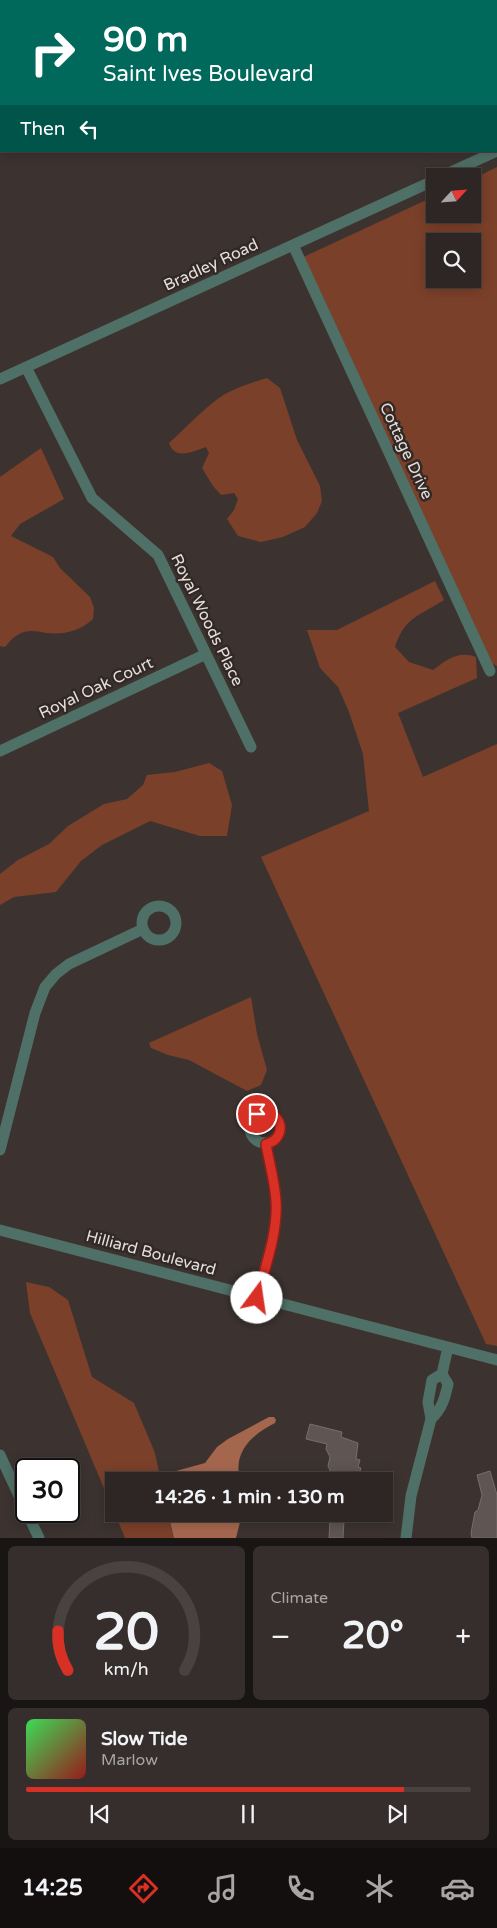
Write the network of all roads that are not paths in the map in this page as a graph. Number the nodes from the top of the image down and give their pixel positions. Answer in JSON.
{"nodes":[{"id":1,"x":495,"y":152,"type":"edge"},
{"id":2,"x":460,"y":168,"type":"edge"},
{"id":3,"x":426,"y":184,"type":"edge"},
{"id":4,"x":292,"y":245,"type":"junction"},
{"id":5,"x":26,"y":367,"type":"junction"},
{"id":6,"x":0,"y":379,"type":"edge"},
{"id":7,"x":206,"y":654,"type":"junction"},
{"id":8,"x":490,"y":671,"type":"dead end"},
{"id":9,"x":251,"y":747,"type":"dead end"},
{"id":10,"x":0,"y":751,"type":"edge"},
{"id":11,"x":143,"y":930,"type":"dead end"},
{"id":12,"x":266,"y":1144,"type":"dead end"},
{"id":13,"x":0,"y":1150,"type":"edge"},
{"id":14,"x":0,"y":1230,"type":"edge"},
{"id":15,"x":257,"y":1298,"type":"junction"},
{"id":16,"x":448,"y":1347,"type":"junction"},
{"id":17,"x":497,"y":1360,"type":"edge"},
{"id":18,"x":442,"y":1374,"type":"junction"},
{"id":19,"x":431,"y":1419,"type":"junction"},
{"id":20,"x":0,"y":1455,"type":"edge"},
{"id":21,"x":15,"y":1487,"type":"edge"},
{"id":22,"x":32,"y":1523,"type":"edge"},
{"id":23,"x":39,"y":1538,"type":"edge"},
{"id":24,"x":406,"y":1538,"type":"edge"}],
"edges":[{"from":1,"to":2,"type":"street"},
{"from":3,"to":4,"type":"street","name":"Bradley Road"},
{"from":4,"to":5,"type":"street","name":"Bradley Road"},
{"from":4,"to":8,"type":"street","name":"Cottage Drive"},
{"from":5,"to":6,"type":"street","name":"Bradley Road"},
{"from":5,"to":7,"type":"street","name":"Royal Woods Place"},
{"from":7,"to":9,"type":"street","name":"Royal Woods Place"},
{"from":7,"to":10,"type":"street","name":"Royal Oak Court"},
{"from":11,"to":13,"type":"street"},
{"from":12,"to":15,"type":"street"},
{"from":14,"to":15,"type":"street","name":"Hilliard Boulevard"},
{"from":15,"to":16,"type":"street","name":"Hilliard Boulevard"},
{"from":16,"to":17,"type":"street","name":"Hilliard Boulevard"},
{"from":16,"to":18,"type":"street"},
{"from":18,"to":19,"type":"street"},
{"from":18,"to":19,"type":"street"},
{"from":19,"to":24,"type":"street"},
{"from":20,"to":21,"type":"street"},
{"from":22,"to":23,"type":"street"}]}
